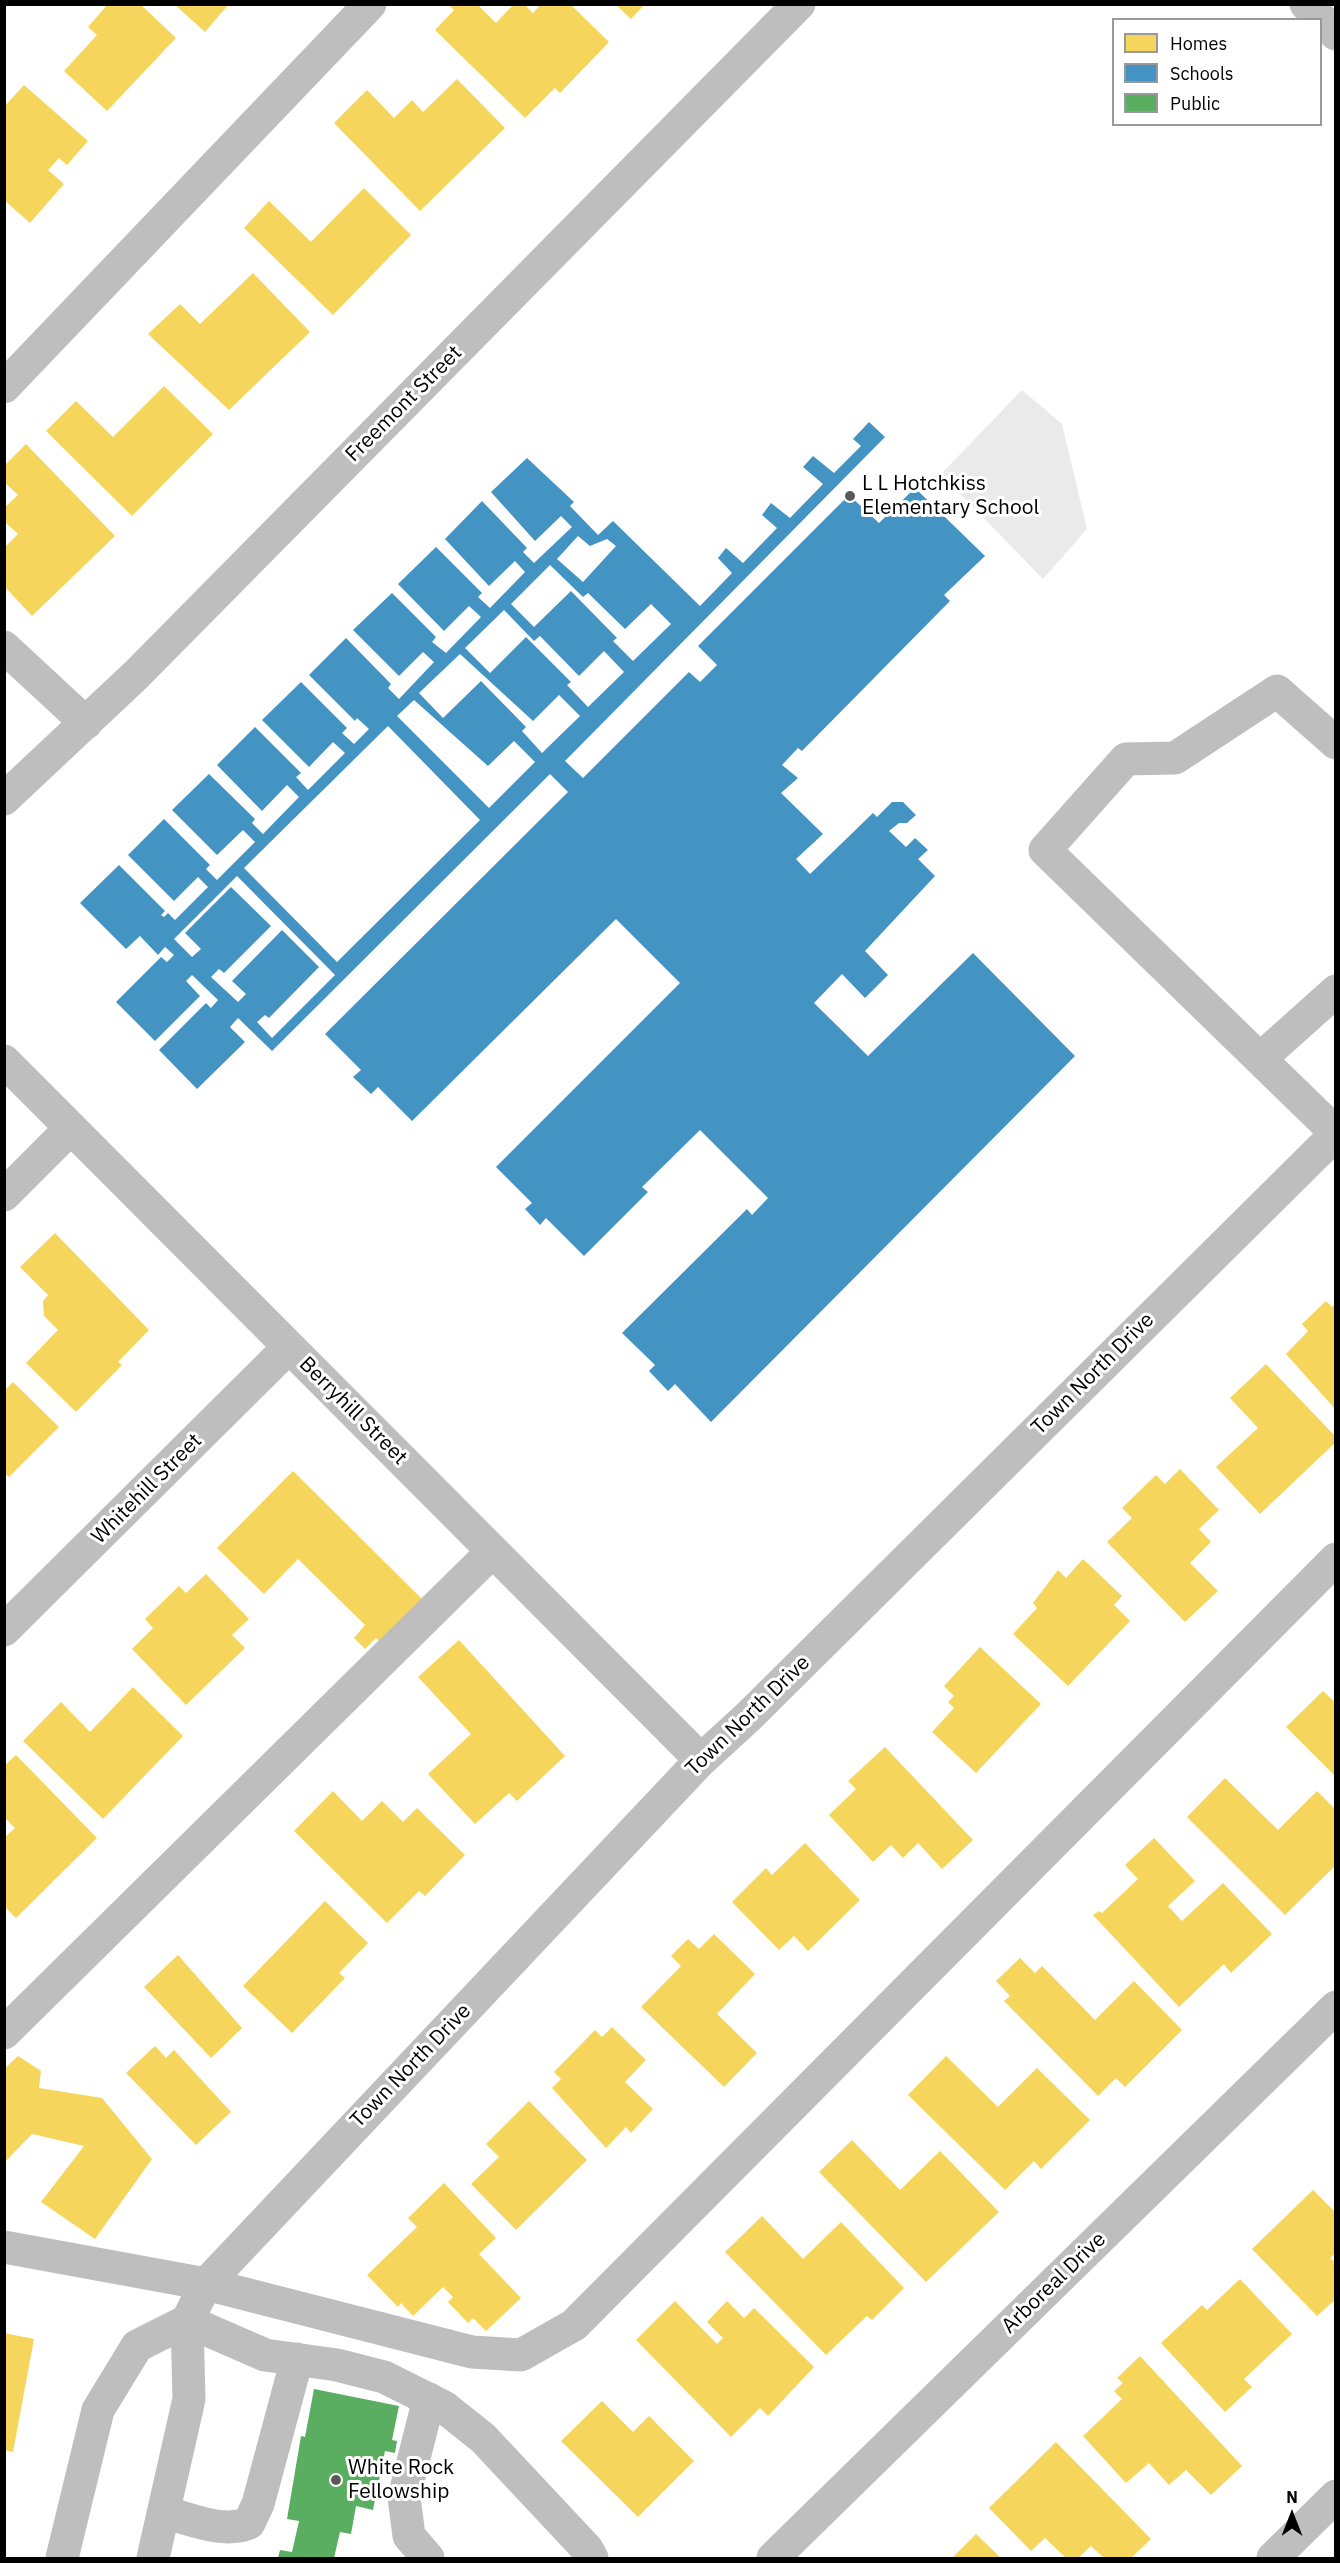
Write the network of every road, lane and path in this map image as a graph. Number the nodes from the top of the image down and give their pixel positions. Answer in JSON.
{"nodes":[{"id":1,"x":370,"y":4,"type":"edge"},
{"id":2,"x":799,"y":4,"type":"edge"},
{"id":3,"x":1306,"y":4,"type":"edge"},
{"id":4,"x":1320,"y":18,"type":"edge"},
{"id":5,"x":1322,"y":21,"type":"edge"},
{"id":6,"x":1335,"y":34,"type":"edge"},
{"id":7,"x":4,"y":387,"type":"edge"},
{"id":8,"x":4,"y":647,"type":"edge"},
{"id":9,"x":86,"y":723,"type":"junction"},
{"id":10,"x":1335,"y":743,"type":"edge"},
{"id":11,"x":4,"y":799,"type":"edge"},
{"id":12,"x":1335,"y":991,"type":"edge"},
{"id":13,"x":1260,"y":1059,"type":"junction"},
{"id":14,"x":4,"y":1061,"type":"edge"},
{"id":15,"x":71,"y":1128,"type":"junction"},
{"id":16,"x":1335,"y":1133,"type":"edge"},
{"id":17,"x":4,"y":1195,"type":"edge"},
{"id":18,"x":289,"y":1347,"type":"junction"},
{"id":19,"x":493,"y":1551,"type":"junction"},
{"id":20,"x":1335,"y":1559,"type":"edge"},
{"id":21,"x":4,"y":1630,"type":"edge"},
{"id":22,"x":701,"y":1760,"type":"junction"},
{"id":23,"x":1335,"y":2007,"type":"edge"},
{"id":24,"x":4,"y":2033,"type":"edge"},
{"id":25,"x":4,"y":2247,"type":"edge"},
{"id":26,"x":206,"y":2284,"type":"junction"},
{"id":27,"x":187,"y":2321,"type":"junction"},
{"id":28,"x":297,"y":2359,"type":"junction"},
{"id":29,"x":429,"y":2399,"type":"junction"},
{"id":30,"x":1335,"y":2496,"type":"edge"},
{"id":31,"x":164,"y":2512,"type":"junction"},
{"id":32,"x":62,"y":2559,"type":"edge"},
{"id":33,"x":153,"y":2559,"type":"edge"},
{"id":34,"x":428,"y":2559,"type":"edge"},
{"id":35,"x":592,"y":2559,"type":"edge"},
{"id":36,"x":773,"y":2559,"type":"edge"},
{"id":37,"x":1273,"y":2559,"type":"edge"}],
"edges":[{"from":1,"to":7,"type":"street"},
{"from":2,"to":9,"type":"street","name":"Freemont Street"},
{"from":3,"to":4,"type":"street"},
{"from":5,"to":6,"type":"street"},
{"from":8,"to":9,"type":"street"},
{"from":9,"to":11,"type":"street","name":"Freemont Street"},
{"from":10,"to":13,"type":"street"},
{"from":12,"to":13,"type":"street"},
{"from":13,"to":16,"type":"street"},
{"from":14,"to":15,"type":"street","name":"Berryhill Street"},
{"from":15,"to":17,"type":"street"},
{"from":15,"to":18,"type":"street","name":"Berryhill Street"},
{"from":16,"to":22,"type":"street","name":"Town North Drive"},
{"from":18,"to":19,"type":"street","name":"Berryhill Street"},
{"from":18,"to":21,"type":"street","name":"Whitehill Street"},
{"from":19,"to":22,"type":"street","name":"Berryhill Street"},
{"from":19,"to":24,"type":"street"},
{"from":20,"to":26,"type":"street"},
{"from":22,"to":26,"type":"street","name":"Town North Drive"},
{"from":23,"to":36,"type":"street","name":"Arboreal Drive"},
{"from":25,"to":26,"type":"street"},
{"from":26,"to":27,"type":"street","name":"Town North Drive"},
{"from":27,"to":28,"type":"street"},
{"from":27,"to":31,"type":"street","name":"Town North Drive"},
{"from":27,"to":32,"type":"street"},
{"from":28,"to":29,"type":"street"},
{"from":28,"to":31,"type":"street"},
{"from":29,"to":34,"type":"street"},
{"from":29,"to":35,"type":"street"},
{"from":30,"to":37,"type":"street"},
{"from":31,"to":33,"type":"street","name":"Town North Drive"}]}
